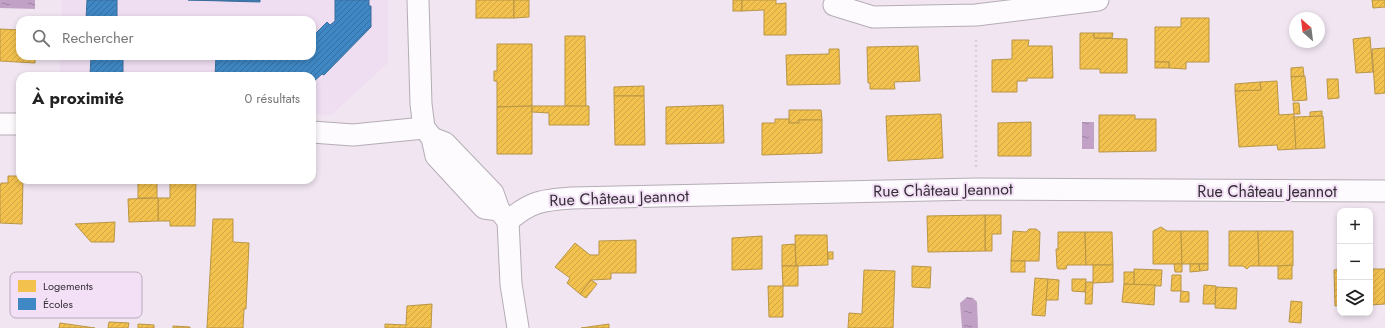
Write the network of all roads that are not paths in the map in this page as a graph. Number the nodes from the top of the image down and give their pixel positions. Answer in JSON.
{"nodes":[{"id":1,"x":418,"y":0,"type":"edge"},
{"id":2,"x":1098,"y":0,"type":"edge"},
{"id":3,"x":834,"y":5,"type":"dead end"},
{"id":4,"x":0,"y":124,"type":"edge"},
{"id":5,"x":16,"y":124,"type":"edge"},
{"id":6,"x":316,"y":132,"type":"edge"},
{"id":7,"x":428,"y":133,"type":"junction"},
{"id":8,"x":1385,"y":191,"type":"edge"},
{"id":9,"x":503,"y":216,"type":"junction"},
{"id":10,"x":518,"y":328,"type":"edge"}],
"edges":[{"from":1,"to":7,"type":"street"},
{"from":2,"to":3,"type":"street"},
{"from":4,"to":5,"type":"street"},
{"from":6,"to":7,"type":"street"},
{"from":7,"to":9,"type":"street"},
{"from":8,"to":9,"type":"street","name":"Rue Château Jeannot"},
{"from":9,"to":10,"type":"street"}]}
